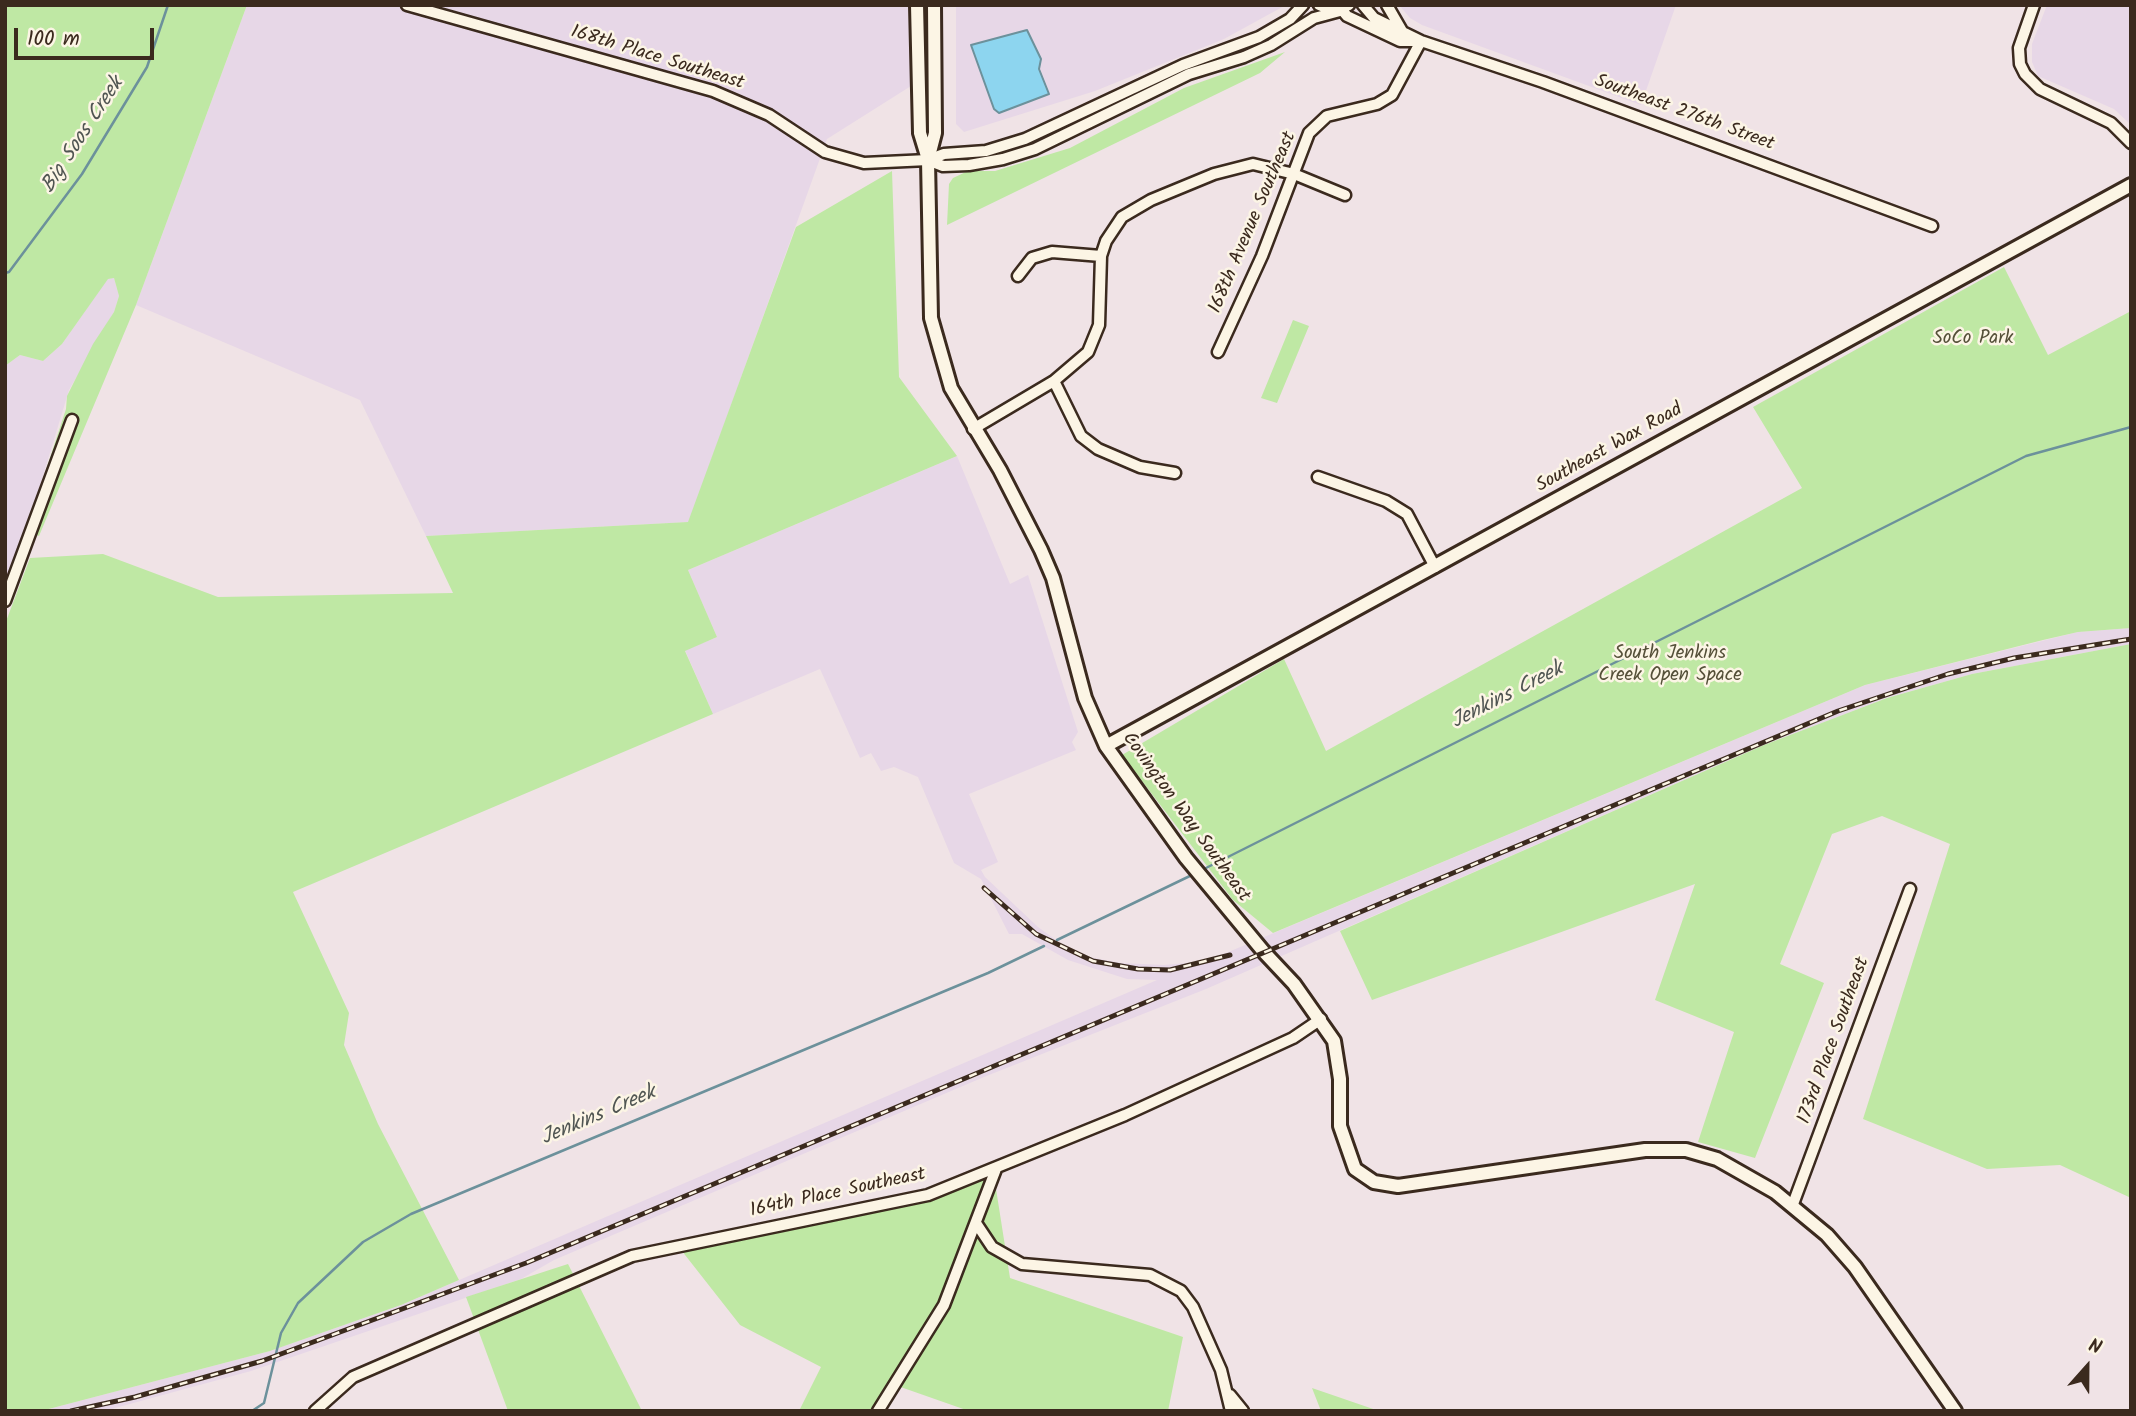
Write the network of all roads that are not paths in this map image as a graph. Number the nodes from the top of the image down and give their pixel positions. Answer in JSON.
{"nodes":[{"id":1,"x":407,"y":5,"type":"edge"},
{"id":2,"x":917,"y":5,"type":"edge"},
{"id":3,"x":1303,"y":5,"type":"edge"},
{"id":4,"x":1319,"y":5,"type":"edge"},
{"id":5,"x":1363,"y":5,"type":"edge"},
{"id":6,"x":1387,"y":5,"type":"edge"},
{"id":7,"x":2034,"y":5,"type":"edge"},
{"id":8,"x":934,"y":7,"type":"edge"},
{"id":9,"x":1343,"y":9,"type":"edge"},
{"id":10,"x":1403,"y":32,"type":"junction"},
{"id":11,"x":1421,"y":41,"type":"junction"},
{"id":12,"x":2131,"y":143,"type":"edge"},
{"id":13,"x":928,"y":160,"type":"junction"},
{"id":14,"x":1294,"y":174,"type":"junction"},
{"id":15,"x":2131,"y":184,"type":"edge"},
{"id":16,"x":1345,"y":195,"type":"dead end"},
{"id":17,"x":1933,"y":226,"type":"dead end"},
{"id":18,"x":1101,"y":256,"type":"junction"},
{"id":19,"x":1018,"y":276,"type":"dead end"},
{"id":20,"x":1218,"y":352,"type":"dead end"},
{"id":21,"x":1054,"y":381,"type":"junction"},
{"id":22,"x":72,"y":420,"type":"dead end"},
{"id":23,"x":974,"y":429,"type":"junction"},
{"id":24,"x":1175,"y":473,"type":"dead end"},
{"id":25,"x":1318,"y":477,"type":"dead end"},
{"id":26,"x":1435,"y":567,"type":"junction"},
{"id":27,"x":5,"y":601,"type":"edge"},
{"id":28,"x":1106,"y":746,"type":"junction"},
{"id":29,"x":1910,"y":889,"type":"dead end"},
{"id":30,"x":1321,"y":1019,"type":"junction"},
{"id":31,"x":996,"y":1169,"type":"junction"},
{"id":32,"x":1793,"y":1204,"type":"junction"},
{"id":33,"x":976,"y":1223,"type":"junction"},
{"id":34,"x":1229,"y":1394,"type":"junction"},
{"id":35,"x":315,"y":1411,"type":"edge"},
{"id":36,"x":878,"y":1411,"type":"edge"},
{"id":37,"x":1231,"y":1411,"type":"edge"},
{"id":38,"x":1243,"y":1411,"type":"edge"},
{"id":39,"x":1955,"y":1411,"type":"edge"}],
"edges":[{"from":1,"to":13,"type":"street","name":"168th Place Southeast"},
{"from":2,"to":13,"type":"street","name":"Covington Way Southeast"},
{"from":3,"to":13,"type":"street","name":"168th Place Southeast"},
{"from":4,"to":9,"type":"street","name":"Southeast 276th Street"},
{"from":5,"to":10,"type":"street","name":"Southeast 276th Street"},
{"from":6,"to":10,"type":"street"},
{"from":7,"to":12,"type":"street"},
{"from":8,"to":13,"type":"street","name":"Covington Way Southeast"},
{"from":9,"to":11,"type":"street","name":"Southeast 276th Street"},
{"from":9,"to":13,"type":"street","name":"168th Place Southeast"},
{"from":10,"to":11,"type":"street","name":"Southeast 276th Street"},
{"from":11,"to":14,"type":"street","name":"168th Avenue Southeast"},
{"from":11,"to":17,"type":"street","name":"Southeast 276th Street"},
{"from":13,"to":23,"type":"street","name":"Covington Way Southeast"},
{"from":14,"to":16,"type":"street"},
{"from":14,"to":18,"type":"street"},
{"from":14,"to":20,"type":"street","name":"168th Avenue Southeast"},
{"from":15,"to":26,"type":"street","name":"Southeast Wax Road"},
{"from":18,"to":19,"type":"street"},
{"from":18,"to":21,"type":"street"},
{"from":21,"to":23,"type":"street"},
{"from":21,"to":24,"type":"street"},
{"from":22,"to":27,"type":"street"},
{"from":23,"to":28,"type":"street","name":"Covington Way Southeast"},
{"from":25,"to":26,"type":"street"},
{"from":26,"to":28,"type":"street","name":"Southeast Wax Road"},
{"from":28,"to":30,"type":"street","name":"Covington Way Southeast"},
{"from":29,"to":32,"type":"street","name":"173rd Place Southeast"},
{"from":30,"to":31,"type":"street","name":"164th Place Southeast"},
{"from":30,"to":32,"type":"street","name":"Covington Way Southeast"},
{"from":31,"to":33,"type":"street"},
{"from":31,"to":35,"type":"street","name":"164th Place Southeast"},
{"from":32,"to":39,"type":"street"},
{"from":33,"to":34,"type":"street"},
{"from":33,"to":36,"type":"street"},
{"from":34,"to":37,"type":"street"},
{"from":34,"to":38,"type":"street"}]}
